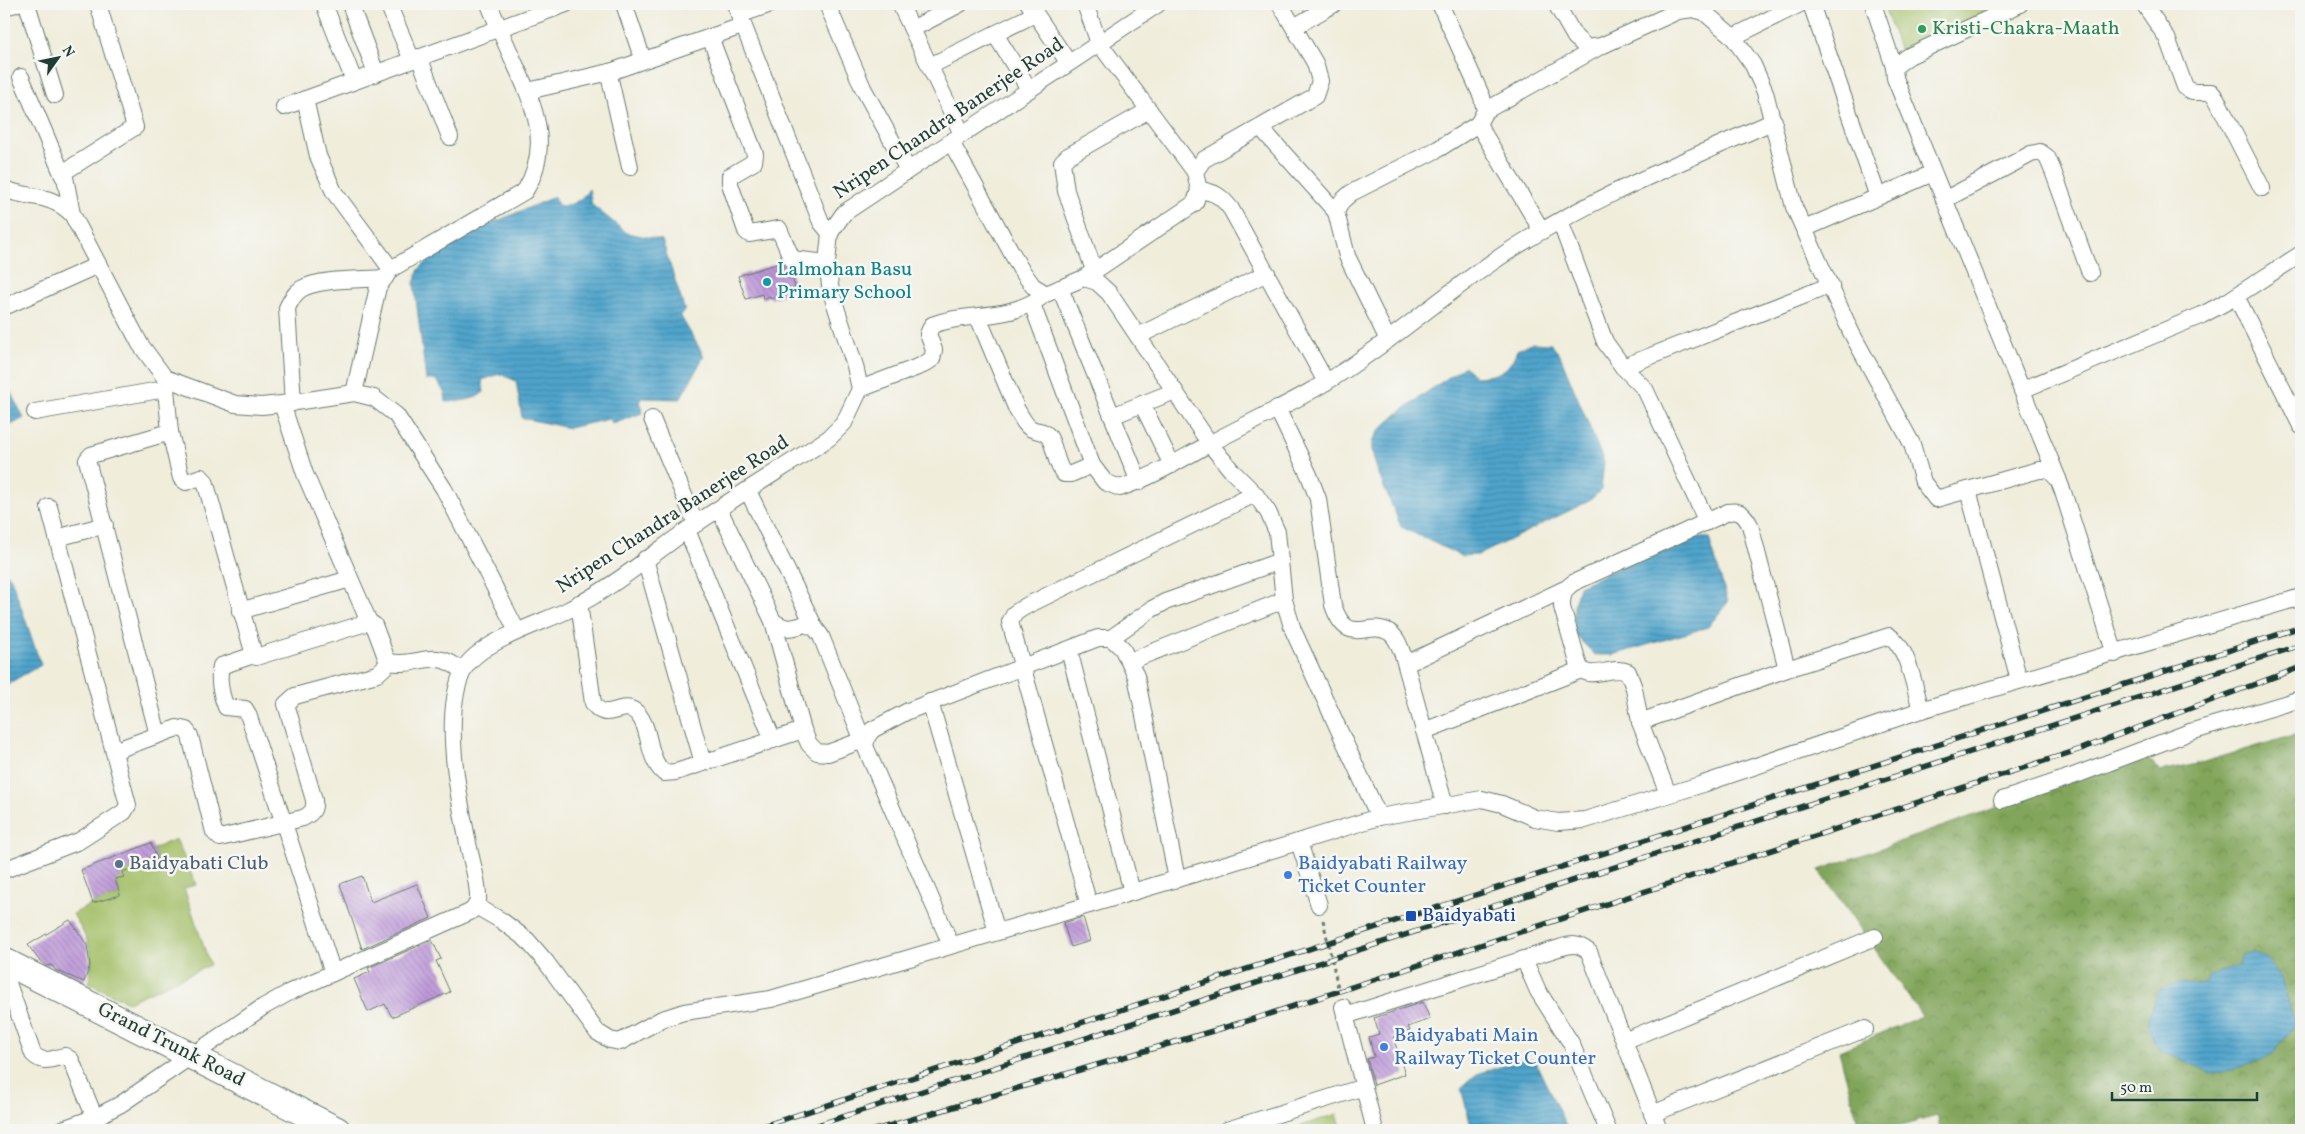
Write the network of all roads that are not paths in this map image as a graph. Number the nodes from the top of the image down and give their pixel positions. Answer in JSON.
{"nodes":[{"id":1,"x":16,"y":4,"type":"edge"},
{"id":2,"x":27,"y":4,"type":"edge"},
{"id":3,"x":98,"y":4,"type":"edge"},
{"id":4,"x":324,"y":4,"type":"edge"},
{"id":5,"x":350,"y":4,"type":"edge"},
{"id":6,"x":388,"y":4,"type":"edge"},
{"id":7,"x":489,"y":4,"type":"edge"},
{"id":8,"x":566,"y":4,"type":"edge"},
{"id":9,"x":624,"y":4,"type":"edge"},
{"id":10,"x":771,"y":4,"type":"edge"},
{"id":11,"x":827,"y":4,"type":"edge"},
{"id":12,"x":900,"y":4,"type":"edge"},
{"id":13,"x":960,"y":4,"type":"edge"},
{"id":14,"x":1085,"y":4,"type":"edge"},
{"id":15,"x":1158,"y":4,"type":"edge"},
{"id":16,"x":1280,"y":4,"type":"edge"},
{"id":17,"x":1334,"y":4,"type":"edge"},
{"id":18,"x":1440,"y":4,"type":"edge"},
{"id":19,"x":1556,"y":4,"type":"edge"},
{"id":20,"x":1801,"y":4,"type":"edge"},
{"id":21,"x":1873,"y":4,"type":"edge"},
{"id":22,"x":2020,"y":4,"type":"edge"},
{"id":23,"x":2144,"y":4,"type":"edge"},
{"id":24,"x":4,"y":7,"type":"edge"},
{"id":25,"x":1702,"y":8,"type":"edge"},
{"id":26,"x":1032,"y":9,"type":"edge"},
{"id":27,"x":1138,"y":10,"type":"edge"},
{"id":28,"x":739,"y":15,"type":"edge"},
{"id":29,"x":1294,"y":26,"type":"junction"},
{"id":30,"x":499,"y":28,"type":"junction"},
{"id":31,"x":912,"y":29,"type":"junction"},
{"id":32,"x":996,"y":34,"type":"junction"},
{"id":33,"x":710,"y":37,"type":"junction"},
{"id":34,"x":1733,"y":37,"type":"junction"},
{"id":35,"x":1099,"y":43,"type":"junction"},
{"id":36,"x":1601,"y":46,"type":"junction"},
{"id":37,"x":415,"y":59,"type":"junction"},
{"id":38,"x":643,"y":60,"type":"junction"},
{"id":39,"x":1068,"y":62,"type":"junction"},
{"id":40,"x":930,"y":66,"type":"junction"},
{"id":41,"x":1894,"y":67,"type":"junction"},
{"id":42,"x":614,"y":71,"type":"junction"},
{"id":43,"x":376,"y":73,"type":"junction"},
{"id":44,"x":20,"y":76,"type":"dead end"},
{"id":45,"x":354,"y":81,"type":"junction"},
{"id":46,"x":1029,"y":89,"type":"junction"},
{"id":47,"x":528,"y":91,"type":"junction"},
{"id":48,"x":55,"y":95,"type":"dead end"},
{"id":49,"x":305,"y":99,"type":"junction"},
{"id":50,"x":284,"y":107,"type":"dead end"},
{"id":51,"x":1149,"y":110,"type":"junction"},
{"id":52,"x":1482,"y":118,"type":"junction"},
{"id":53,"x":1774,"y":121,"type":"junction"},
{"id":54,"x":1261,"y":128,"type":"junction"},
{"id":55,"x":450,"y":137,"type":"dead end"},
{"id":56,"x":957,"y":138,"type":"junction"},
{"id":57,"x":630,"y":167,"type":"dead end"},
{"id":58,"x":908,"y":170,"type":"junction"},
{"id":59,"x":1195,"y":172,"type":"junction"},
{"id":60,"x":1933,"y":173,"type":"junction"},
{"id":61,"x":63,"y":176,"type":"junction"},
{"id":62,"x":2262,"y":188,"type":"dead end"},
{"id":63,"x":4,"y":189,"type":"edge"},
{"id":64,"x":1199,"y":190,"type":"junction"},
{"id":65,"x":1878,"y":197,"type":"junction"},
{"id":66,"x":1944,"y":200,"type":"junction"},
{"id":67,"x":1336,"y":212,"type":"junction"},
{"id":68,"x":72,"y":214,"type":"junction"},
{"id":69,"x":1560,"y":221,"type":"junction"},
{"id":70,"x":1804,"y":229,"type":"junction"},
{"id":71,"x":1542,"y":231,"type":"junction"},
{"id":72,"x":830,"y":233,"type":"junction"},
{"id":73,"x":2301,"y":254,"type":"edge"},
{"id":74,"x":827,"y":263,"type":"junction"},
{"id":75,"x":98,"y":265,"type":"junction"},
{"id":76,"x":1267,"y":273,"type":"junction"},
{"id":77,"x":2090,"y":273,"type":"dead end"},
{"id":78,"x":388,"y":274,"type":"junction"},
{"id":79,"x":1089,"y":274,"type":"junction"},
{"id":80,"x":1831,"y":285,"type":"junction"},
{"id":81,"x":1053,"y":291,"type":"junction"},
{"id":82,"x":2236,"y":296,"type":"junction"},
{"id":83,"x":1032,"y":304,"type":"junction"},
{"id":84,"x":4,"y":307,"type":"edge"},
{"id":85,"x":978,"y":317,"type":"junction"},
{"id":86,"x":1138,"y":336,"type":"junction"},
{"id":87,"x":1388,"y":340,"type":"junction"},
{"id":88,"x":1623,"y":367,"type":"junction"},
{"id":89,"x":1326,"y":382,"type":"junction"},
{"id":90,"x":165,"y":384,"type":"junction"},
{"id":91,"x":860,"y":390,"type":"junction"},
{"id":92,"x":2022,"y":390,"type":"junction"},
{"id":93,"x":1175,"y":391,"type":"junction"},
{"id":94,"x":354,"y":393,"type":"junction"},
{"id":95,"x":288,"y":404,"type":"junction"},
{"id":96,"x":1142,"y":404,"type":"junction"},
{"id":97,"x":1277,"y":408,"type":"junction"},
{"id":98,"x":35,"y":412,"type":"dead end"},
{"id":99,"x":1112,"y":416,"type":"junction"},
{"id":100,"x":652,"y":419,"type":"dead end"},
{"id":101,"x":2301,"y":426,"type":"edge"},
{"id":102,"x":170,"y":432,"type":"junction"},
{"id":103,"x":1210,"y":444,"type":"junction"},
{"id":104,"x":1092,"y":465,"type":"junction"},
{"id":105,"x":1172,"y":465,"type":"junction"},
{"id":106,"x":2058,"y":479,"type":"junction"},
{"id":107,"x":1139,"y":482,"type":"junction"},
{"id":108,"x":1968,"y":490,"type":"junction"},
{"id":109,"x":748,"y":491,"type":"junction"},
{"id":110,"x":1255,"y":494,"type":"junction"},
{"id":111,"x":49,"y":507,"type":"dead end"},
{"id":112,"x":719,"y":509,"type":"junction"},
{"id":113,"x":1707,"y":522,"type":"junction"},
{"id":114,"x":105,"y":525,"type":"junction"},
{"id":115,"x":692,"y":527,"type":"junction"},
{"id":116,"x":57,"y":538,"type":"junction"},
{"id":117,"x":645,"y":559,"type":"junction"},
{"id":118,"x":1280,"y":561,"type":"junction"},
{"id":119,"x":350,"y":579,"type":"junction"},
{"id":120,"x":1565,"y":589,"type":"junction"},
{"id":121,"x":2301,"y":597,"type":"edge"},
{"id":122,"x":1284,"y":600,"type":"junction"},
{"id":123,"x":580,"y":603,"type":"junction"},
{"id":124,"x":240,"y":611,"type":"junction"},
{"id":125,"x":773,"y":621,"type":"junction"},
{"id":126,"x":368,"y":622,"type":"junction"},
{"id":127,"x":815,"y":628,"type":"junction"},
{"id":128,"x":517,"y":631,"type":"junction"},
{"id":129,"x":1111,"y":638,"type":"junction"},
{"id":130,"x":1069,"y":650,"type":"junction"},
{"id":131,"x":2115,"y":654,"type":"junction"},
{"id":132,"x":254,"y":655,"type":"junction"},
{"id":133,"x":1130,"y":661,"type":"junction"},
{"id":134,"x":390,"y":662,"type":"junction"},
{"id":135,"x":1406,"y":664,"type":"junction"},
{"id":136,"x":1023,"y":668,"type":"junction"},
{"id":137,"x":1787,"y":669,"type":"junction"},
{"id":138,"x":1581,"y":670,"type":"junction"},
{"id":139,"x":462,"y":671,"type":"junction"},
{"id":140,"x":2019,"y":680,"type":"junction"},
{"id":141,"x":2301,"y":699,"type":"edge"},
{"id":142,"x":930,"y":702,"type":"junction"},
{"id":143,"x":1921,"y":710,"type":"junction"},
{"id":144,"x":1640,"y":722,"type":"junction"},
{"id":145,"x":803,"y":730,"type":"junction"},
{"id":146,"x":1424,"y":731,"type":"junction"},
{"id":147,"x":158,"y":735,"type":"junction"},
{"id":148,"x":773,"y":740,"type":"junction"},
{"id":149,"x":864,"y":743,"type":"junction"},
{"id":150,"x":114,"y":751,"type":"junction"},
{"id":151,"x":703,"y":763,"type":"junction"},
{"id":152,"x":1668,"y":794,"type":"junction"},
{"id":153,"x":2002,"y":800,"type":"dead end"},
{"id":154,"x":1445,"y":806,"type":"junction"},
{"id":155,"x":1379,"y":817,"type":"junction"},
{"id":156,"x":283,"y":823,"type":"junction"},
{"id":157,"x":1298,"y":842,"type":"junction"},
{"id":158,"x":4,"y":870,"type":"edge"},
{"id":159,"x":1177,"y":879,"type":"junction"},
{"id":160,"x":1132,"y":892,"type":"junction"},
{"id":161,"x":1319,"y":904,"type":"road end"},
{"id":162,"x":1089,"y":905,"type":"junction"},
{"id":163,"x":476,"y":906,"type":"junction"},
{"id":164,"x":997,"y":932,"type":"junction"},
{"id":165,"x":1875,"y":937,"type":"dead end"},
{"id":166,"x":951,"y":945,"type":"junction"},
{"id":167,"x":1524,"y":959,"type":"junction"},
{"id":168,"x":5,"y":966,"type":"edge"},
{"id":169,"x":334,"y":973,"type":"junction"},
{"id":170,"x":1865,"y":1029,"type":"dead end"},
{"id":171,"x":1624,"y":1041,"type":"junction"},
{"id":172,"x":193,"y":1056,"type":"junction"},
{"id":173,"x":1364,"y":1087,"type":"junction"},
{"id":174,"x":1652,"y":1114,"type":"junction"},
{"id":175,"x":98,"y":1124,"type":"edge"},
{"id":176,"x":60,"y":1130,"type":"edge"},
{"id":177,"x":337,"y":1130,"type":"edge"},
{"id":178,"x":1227,"y":1130,"type":"edge"},
{"id":179,"x":1375,"y":1130,"type":"edge"},
{"id":180,"x":1608,"y":1130,"type":"edge"},
{"id":181,"x":1658,"y":1130,"type":"edge"}],
"edges":[{"from":1,"to":24,"type":"street"},
{"from":2,"to":48,"type":"street"},
{"from":3,"to":61,"type":"street"},
{"from":4,"to":45,"type":"street"},
{"from":5,"to":43,"type":"street"},
{"from":6,"to":37,"type":"street"},
{"from":7,"to":30,"type":"street"},
{"from":8,"to":30,"type":"street"},
{"from":9,"to":38,"type":"street"},
{"from":10,"to":28,"type":"street"},
{"from":11,"to":58,"type":"street"},
{"from":12,"to":31,"type":"street"},
{"from":13,"to":31,"type":"street"},
{"from":14,"to":35,"type":"street"},
{"from":15,"to":27,"type":"street","name":"Nripen Chandra Banerjee Road"},
{"from":16,"to":29,"type":"street"},
{"from":17,"to":29,"type":"street"},
{"from":18,"to":52,"type":"street"},
{"from":19,"to":36,"type":"street"},
{"from":20,"to":34,"type":"street"},
{"from":20,"to":65,"type":"street"},
{"from":21,"to":41,"type":"street"},
{"from":22,"to":41,"type":"street"},
{"from":23,"to":62,"type":"street"},
{"from":25,"to":34,"type":"street"},
{"from":25,"to":36,"type":"street"},
{"from":26,"to":32,"type":"street"},
{"from":26,"to":39,"type":"street"},
{"from":27,"to":35,"type":"street","name":"Nripen Chandra Banerjee Road"},
{"from":28,"to":33,"type":"street"},
{"from":28,"to":72,"type":"street"},
{"from":29,"to":54,"type":"street"},
{"from":30,"to":37,"type":"street"},
{"from":30,"to":47,"type":"street"},
{"from":31,"to":40,"type":"street"},
{"from":32,"to":40,"type":"street"},
{"from":32,"to":46,"type":"street"},
{"from":33,"to":38,"type":"street"},
{"from":33,"to":74,"type":"street"},
{"from":34,"to":53,"type":"street"},
{"from":35,"to":39,"type":"street","name":"Nripen Chandra Banerjee Road"},
{"from":35,"to":51,"type":"street"},
{"from":36,"to":52,"type":"street"},
{"from":37,"to":43,"type":"street"},
{"from":37,"to":55,"type":"street"},
{"from":38,"to":42,"type":"street"},
{"from":39,"to":46,"type":"street","name":"Nripen Chandra Banerjee Road"},
{"from":40,"to":56,"type":"street"},
{"from":41,"to":60,"type":"street"},
{"from":42,"to":47,"type":"street"},
{"from":42,"to":57,"type":"street"},
{"from":43,"to":45,"type":"street"},
{"from":44,"to":61,"type":"street"},
{"from":45,"to":49,"type":"street"},
{"from":46,"to":56,"type":"street","name":"Nripen Chandra Banerjee Road"},
{"from":47,"to":78,"type":"street"},
{"from":49,"to":50,"type":"street"},
{"from":49,"to":78,"type":"street"},
{"from":51,"to":59,"type":"street"},
{"from":51,"to":79,"type":"street"},
{"from":52,"to":67,"type":"street"},
{"from":52,"to":71,"type":"street"},
{"from":53,"to":69,"type":"street"},
{"from":53,"to":70,"type":"street"},
{"from":54,"to":59,"type":"street"},
{"from":54,"to":67,"type":"street"},
{"from":56,"to":58,"type":"street","name":"Nripen Chandra Banerjee Road"},
{"from":56,"to":81,"type":"street"},
{"from":58,"to":72,"type":"street","name":"Nripen Chandra Banerjee Road"},
{"from":59,"to":64,"type":"street"},
{"from":60,"to":65,"type":"street"},
{"from":60,"to":66,"type":"street"},
{"from":61,"to":68,"type":"street"},
{"from":63,"to":68,"type":"street"},
{"from":64,"to":76,"type":"street"},
{"from":64,"to":79,"type":"street"},
{"from":65,"to":70,"type":"street"},
{"from":66,"to":77,"type":"street"},
{"from":66,"to":92,"type":"street"},
{"from":67,"to":87,"type":"street"},
{"from":68,"to":75,"type":"street"},
{"from":69,"to":71,"type":"street"},
{"from":69,"to":88,"type":"street"},
{"from":70,"to":80,"type":"street"},
{"from":71,"to":87,"type":"street"},
{"from":72,"to":74,"type":"street","name":"Nripen Chandra Banerjee Road"},
{"from":73,"to":82,"type":"street"},
{"from":74,"to":91,"type":"street","name":"Nripen Chandra Banerjee Road"},
{"from":75,"to":84,"type":"street"},
{"from":75,"to":90,"type":"street"},
{"from":76,"to":86,"type":"street"},
{"from":76,"to":89,"type":"street"},
{"from":78,"to":94,"type":"street"},
{"from":78,"to":95,"type":"street"},
{"from":79,"to":81,"type":"street"},
{"from":79,"to":86,"type":"street"},
{"from":80,"to":88,"type":"street"},
{"from":80,"to":108,"type":"street"},
{"from":81,"to":83,"type":"street"},
{"from":81,"to":99,"type":"street"},
{"from":82,"to":92,"type":"street"},
{"from":82,"to":101,"type":"street"},
{"from":83,"to":85,"type":"street"},
{"from":83,"to":104,"type":"street"},
{"from":85,"to":91,"type":"street"},
{"from":85,"to":104,"type":"street"},
{"from":86,"to":93,"type":"street"},
{"from":87,"to":89,"type":"street"},
{"from":88,"to":113,"type":"street"},
{"from":89,"to":97,"type":"street"},
{"from":90,"to":95,"type":"street"},
{"from":90,"to":98,"type":"street"},
{"from":90,"to":102,"type":"street"},
{"from":91,"to":109,"type":"street","name":"Nripen Chandra Banerjee Road"},
{"from":92,"to":106,"type":"street"},
{"from":93,"to":96,"type":"street"},
{"from":93,"to":103,"type":"street"},
{"from":94,"to":95,"type":"street"},
{"from":94,"to":128,"type":"street"},
{"from":95,"to":119,"type":"street"},
{"from":96,"to":99,"type":"street"},
{"from":96,"to":105,"type":"street"},
{"from":97,"to":103,"type":"street"},
{"from":97,"to":135,"type":"street"},
{"from":99,"to":107,"type":"street"},
{"from":100,"to":115,"type":"street"},
{"from":102,"to":114,"type":"street"},
{"from":102,"to":124,"type":"street"},
{"from":103,"to":105,"type":"street"},
{"from":103,"to":110,"type":"street"},
{"from":104,"to":107,"type":"street"},
{"from":105,"to":107,"type":"street"},
{"from":106,"to":108,"type":"street"},
{"from":106,"to":131,"type":"street"},
{"from":108,"to":140,"type":"street"},
{"from":109,"to":112,"type":"street","name":"Nripen Chandra Banerjee Road"},
{"from":109,"to":127,"type":"street"},
{"from":110,"to":118,"type":"street"},
{"from":110,"to":136,"type":"street"},
{"from":111,"to":116,"type":"street"},
{"from":112,"to":115,"type":"street","name":"Nripen Chandra Banerjee Road"},
{"from":112,"to":125,"type":"street"},
{"from":113,"to":120,"type":"street"},
{"from":113,"to":137,"type":"street"},
{"from":114,"to":116,"type":"street"},
{"from":114,"to":147,"type":"street"},
{"from":115,"to":117,"type":"street","name":"Nripen Chandra Banerjee Road"},
{"from":115,"to":148,"type":"street"},
{"from":116,"to":150,"type":"street"},
{"from":117,"to":123,"type":"street","name":"Nripen Chandra Banerjee Road"},
{"from":117,"to":151,"type":"street"},
{"from":118,"to":122,"type":"street"},
{"from":118,"to":129,"type":"street"},
{"from":119,"to":124,"type":"street"},
{"from":119,"to":126,"type":"street"},
{"from":120,"to":135,"type":"street"},
{"from":120,"to":138,"type":"street"},
{"from":121,"to":131,"type":"street"},
{"from":122,"to":133,"type":"street"},
{"from":122,"to":155,"type":"street"},
{"from":123,"to":128,"type":"street","name":"Nripen Chandra Banerjee Road"},
{"from":123,"to":151,"type":"street"},
{"from":124,"to":132,"type":"street"},
{"from":125,"to":127,"type":"street"},
{"from":125,"to":145,"type":"street"},
{"from":126,"to":132,"type":"street"},
{"from":126,"to":134,"type":"street"},
{"from":127,"to":149,"type":"street"},
{"from":128,"to":139,"type":"street","name":"Nripen Chandra Banerjee Road"},
{"from":129,"to":130,"type":"street"},
{"from":129,"to":133,"type":"street"},
{"from":130,"to":136,"type":"street"},
{"from":130,"to":160,"type":"street"},
{"from":131,"to":140,"type":"street"},
{"from":132,"to":156,"type":"street"},
{"from":133,"to":159,"type":"street"},
{"from":134,"to":139,"type":"street"},
{"from":134,"to":156,"type":"street"},
{"from":135,"to":146,"type":"street"},
{"from":136,"to":142,"type":"street"},
{"from":136,"to":162,"type":"street"},
{"from":137,"to":143,"type":"street"},
{"from":137,"to":144,"type":"street"},
{"from":138,"to":144,"type":"street"},
{"from":138,"to":146,"type":"street"},
{"from":139,"to":163,"type":"street"},
{"from":140,"to":143,"type":"street"},
{"from":141,"to":153,"type":"street"},
{"from":142,"to":149,"type":"street"},
{"from":142,"to":164,"type":"street"},
{"from":143,"to":152,"type":"street"},
{"from":144,"to":152,"type":"street"},
{"from":145,"to":148,"type":"street"},
{"from":145,"to":149,"type":"street"},
{"from":146,"to":154,"type":"street"},
{"from":147,"to":150,"type":"street"},
{"from":147,"to":156,"type":"street"},
{"from":148,"to":151,"type":"street"},
{"from":149,"to":166,"type":"street"},
{"from":150,"to":158,"type":"street"},
{"from":152,"to":154,"type":"street"},
{"from":154,"to":155,"type":"street"},
{"from":155,"to":157,"type":"street"},
{"from":156,"to":169,"type":"street"},
{"from":157,"to":159,"type":"street"},
{"from":157,"to":161,"type":"street"},
{"from":159,"to":160,"type":"street"},
{"from":160,"to":162,"type":"street"},
{"from":162,"to":164,"type":"street"},
{"from":163,"to":166,"type":"street"},
{"from":163,"to":169,"type":"street"},
{"from":164,"to":166,"type":"street"},
{"from":165,"to":171,"type":"street"},
{"from":167,"to":171,"type":"street"},
{"from":167,"to":173,"type":"street"},
{"from":167,"to":180,"type":"street"},
{"from":168,"to":172,"type":"main road","name":"Grand Trunk Road"},
{"from":168,"to":175,"type":"street"},
{"from":169,"to":172,"type":"street"},
{"from":170,"to":174,"type":"street"},
{"from":171,"to":174,"type":"street"},
{"from":172,"to":175,"type":"street"},
{"from":172,"to":177,"type":"main road","name":"Grand Trunk Road"},
{"from":173,"to":178,"type":"street"},
{"from":173,"to":179,"type":"street"},
{"from":174,"to":181,"type":"street"},
{"from":175,"to":176,"type":"street"}]}
